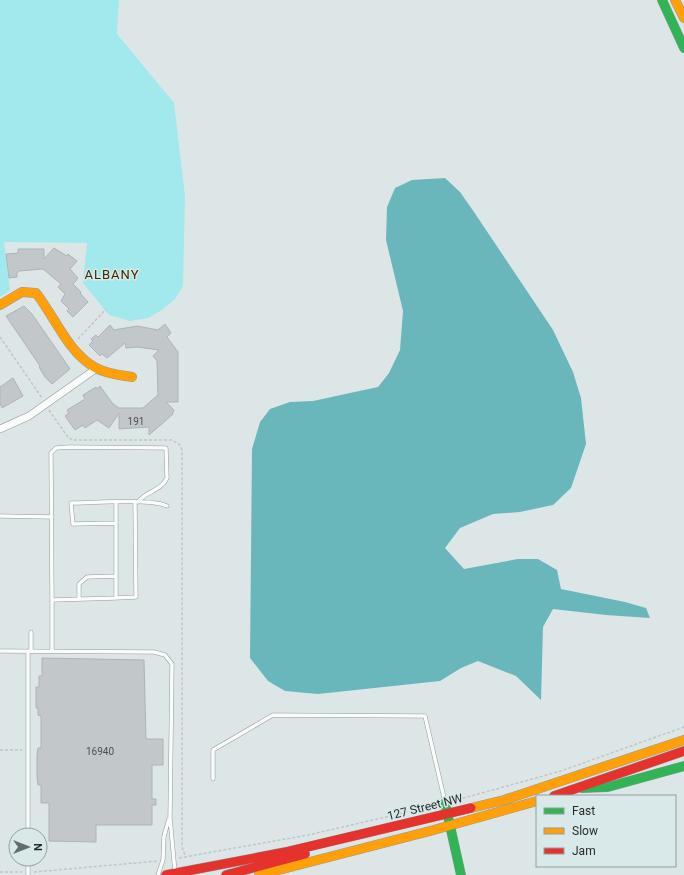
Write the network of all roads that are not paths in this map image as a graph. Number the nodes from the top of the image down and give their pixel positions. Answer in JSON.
{"nodes":[{"id":1,"x":662,"y":0,"type":"edge"},
{"id":2,"x":675,"y":0,"type":"edge"},
{"id":3,"x":684,"y":18,"type":"edge"},
{"id":4,"x":684,"y":48,"type":"edge"},
{"id":5,"x":0,"y":305,"type":"edge"},
{"id":6,"x":97,"y":368,"type":"junction"},
{"id":7,"x":132,"y":378,"type":"dead end"},
{"id":8,"x":0,"y":429,"type":"edge"},
{"id":9,"x":136,"y":502,"type":"junction"},
{"id":10,"x":116,"y":503,"type":"junction"},
{"id":11,"x":167,"y":506,"type":"dead end"},
{"id":12,"x":0,"y":516,"type":"edge"},
{"id":13,"x":52,"y":517,"type":"junction"},
{"id":14,"x":116,"y":523,"type":"junction"},
{"id":15,"x":116,"y":576,"type":"junction"},
{"id":16,"x":116,"y":598,"type":"junction"},
{"id":17,"x":79,"y":599,"type":"junction"},
{"id":18,"x":52,"y":600,"type":"junction"},
{"id":19,"x":31,"y":632,"type":"dead end"},
{"id":20,"x":0,"y":651,"type":"edge"},
{"id":21,"x":29,"y":651,"type":"junction"},
{"id":22,"x":52,"y":651,"type":"junction"},
{"id":23,"x":684,"y":740,"type":"edge"},
{"id":24,"x":684,"y":751,"type":"edge"},
{"id":25,"x":684,"y":766,"type":"edge"},
{"id":26,"x":213,"y":779,"type":"dead end"},
{"id":27,"x":582,"y":788,"type":"junction"},
{"id":28,"x":558,"y":795,"type":"edge"},
{"id":29,"x":536,"y":801,"type":"edge"},
{"id":30,"x":446,"y":803,"type":"joint"},
{"id":31,"x":449,"y":814,"type":"junction"},
{"id":32,"x":170,"y":818,"type":"junction"},
{"id":33,"x":452,"y":825,"type":"junction"},
{"id":34,"x":28,"y":827,"type":"edge"},
{"id":35,"x":362,"y":834,"type":"junction"},
{"id":36,"x":175,"y":874,"type":"edge"},
{"id":37,"x":158,"y":875,"type":"edge"},
{"id":38,"x":166,"y":875,"type":"edge"},
{"id":39,"x":226,"y":875,"type":"edge"},
{"id":40,"x":259,"y":875,"type":"edge"},
{"id":41,"x":462,"y":875,"type":"edge"}],
"edges":[{"from":1,"to":4,"type":"main road"},
{"from":2,"to":3,"type":"main road"},
{"from":5,"to":6,"type":"main road"},
{"from":6,"to":7,"type":"main road"},
{"from":6,"to":8,"type":"street"},
{"from":9,"to":10,"type":"lane"},
{"from":9,"to":11,"type":"lane"},
{"from":9,"to":13,"type":"lane"},
{"from":9,"to":16,"type":"lane"},
{"from":10,"to":14,"type":"lane"},
{"from":10,"to":14,"type":"lane"},
{"from":12,"to":13,"type":"lane"},
{"from":13,"to":18,"type":"lane"},
{"from":14,"to":15,"type":"lane"},
{"from":15,"to":16,"type":"lane"},
{"from":15,"to":17,"type":"lane"},
{"from":16,"to":17,"type":"lane"},
{"from":17,"to":18,"type":"lane"},
{"from":18,"to":22,"type":"lane"},
{"from":19,"to":21,"type":"lane"},
{"from":20,"to":21,"type":"lane"},
{"from":21,"to":22,"type":"lane"},
{"from":21,"to":34,"type":"lane"},
{"from":22,"to":32,"type":"lane"},
{"from":23,"to":31,"type":"main road","name":"127 Street NW"},
{"from":24,"to":27,"type":"main road"},
{"from":25,"to":27,"type":"main road"},
{"from":26,"to":30,"type":"lane"},
{"from":27,"to":28,"type":"main road"},
{"from":29,"to":33,"type":"main road","name":"127 Street NW"},
{"from":30,"to":31,"type":"main road"},
{"from":31,"to":33,"type":"main road"},
{"from":31,"to":35,"type":"main road","name":"127 Street NW"},
{"from":32,"to":36,"type":"lane"},
{"from":32,"to":37,"type":"lane"},
{"from":33,"to":40,"type":"main road","name":"127 Street NW"},
{"from":33,"to":41,"type":"main road"},
{"from":35,"to":36,"type":"main road","name":"127 Street NW"},
{"from":35,"to":39,"type":"main road"},
{"from":36,"to":38,"type":"main road","name":"127 Street NW"}]}
